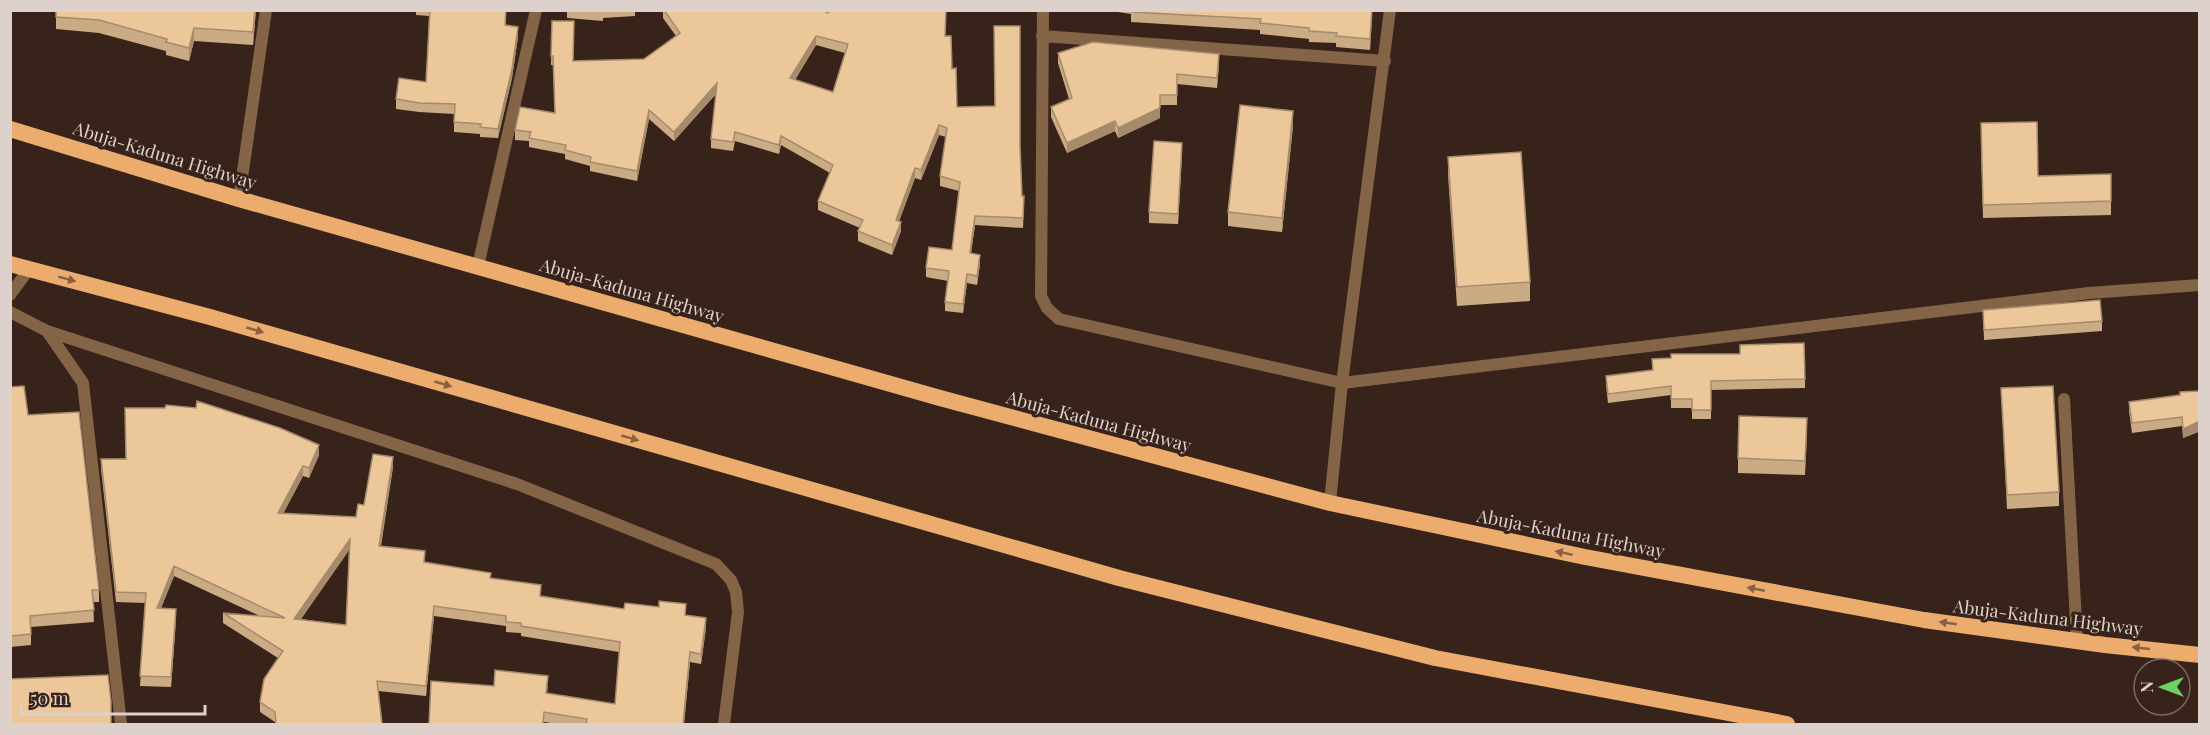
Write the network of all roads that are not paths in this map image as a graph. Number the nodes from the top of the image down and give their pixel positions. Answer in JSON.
{"nodes":[{"id":1,"x":266,"y":10,"type":"edge"},
{"id":2,"x":536,"y":10,"type":"edge"},
{"id":3,"x":1043,"y":10,"type":"edge"},
{"id":4,"x":1390,"y":10,"type":"edge"},
{"id":5,"x":1041,"y":36,"type":"junction"},
{"id":6,"x":1385,"y":61,"type":"junction"},
{"id":7,"x":10,"y":129,"type":"edge"},
{"id":8,"x":239,"y":199,"type":"junction"},
{"id":9,"x":10,"y":264,"type":"edge"},
{"id":10,"x":478,"y":266,"type":"junction"},
{"id":11,"x":28,"y":269,"type":"junction"},
{"id":12,"x":2199,"y":285,"type":"edge"},
{"id":13,"x":10,"y":295,"type":"edge"},
{"id":14,"x":10,"y":312,"type":"edge"},
{"id":15,"x":46,"y":331,"type":"junction"},
{"id":16,"x":1342,"y":383,"type":"junction"},
{"id":17,"x":2064,"y":399,"type":"dead end"},
{"id":18,"x":1330,"y":503,"type":"junction"},
{"id":19,"x":2078,"y":641,"type":"junction"},
{"id":20,"x":2199,"y":655,"type":"edge"},
{"id":21,"x":121,"y":724,"type":"edge"},
{"id":22,"x":724,"y":724,"type":"edge"},
{"id":23,"x":1787,"y":724,"type":"edge"}],
"edges":[{"from":1,"to":8,"type":"street"},
{"from":2,"to":10,"type":"street"},
{"from":3,"to":5,"type":"street"},
{"from":4,"to":6,"type":"street"},
{"from":5,"to":6,"type":"street"},
{"from":5,"to":16,"type":"street"},
{"from":6,"to":16,"type":"street"},
{"from":7,"to":8,"type":"highway","name":"Abuja-Kaduna Highway"},
{"from":8,"to":10,"type":"highway","name":"Abuja-Kaduna Highway"},
{"from":9,"to":11,"type":"highway"},
{"from":10,"to":18,"type":"highway","name":"Abuja-Kaduna Highway"},
{"from":11,"to":13,"type":"street"},
{"from":11,"to":23,"type":"highway","one_way":true},
{"from":12,"to":16,"type":"street"},
{"from":14,"to":15,"type":"street"},
{"from":15,"to":21,"type":"street"},
{"from":15,"to":22,"type":"street"},
{"from":16,"to":18,"type":"street"},
{"from":17,"to":19,"type":"street"},
{"from":19,"to":18,"type":"highway","name":"Abuja-Kaduna Highway","one_way":true},
{"from":20,"to":19,"type":"highway","name":"Abuja-Kaduna Highway","one_way":true}]}
